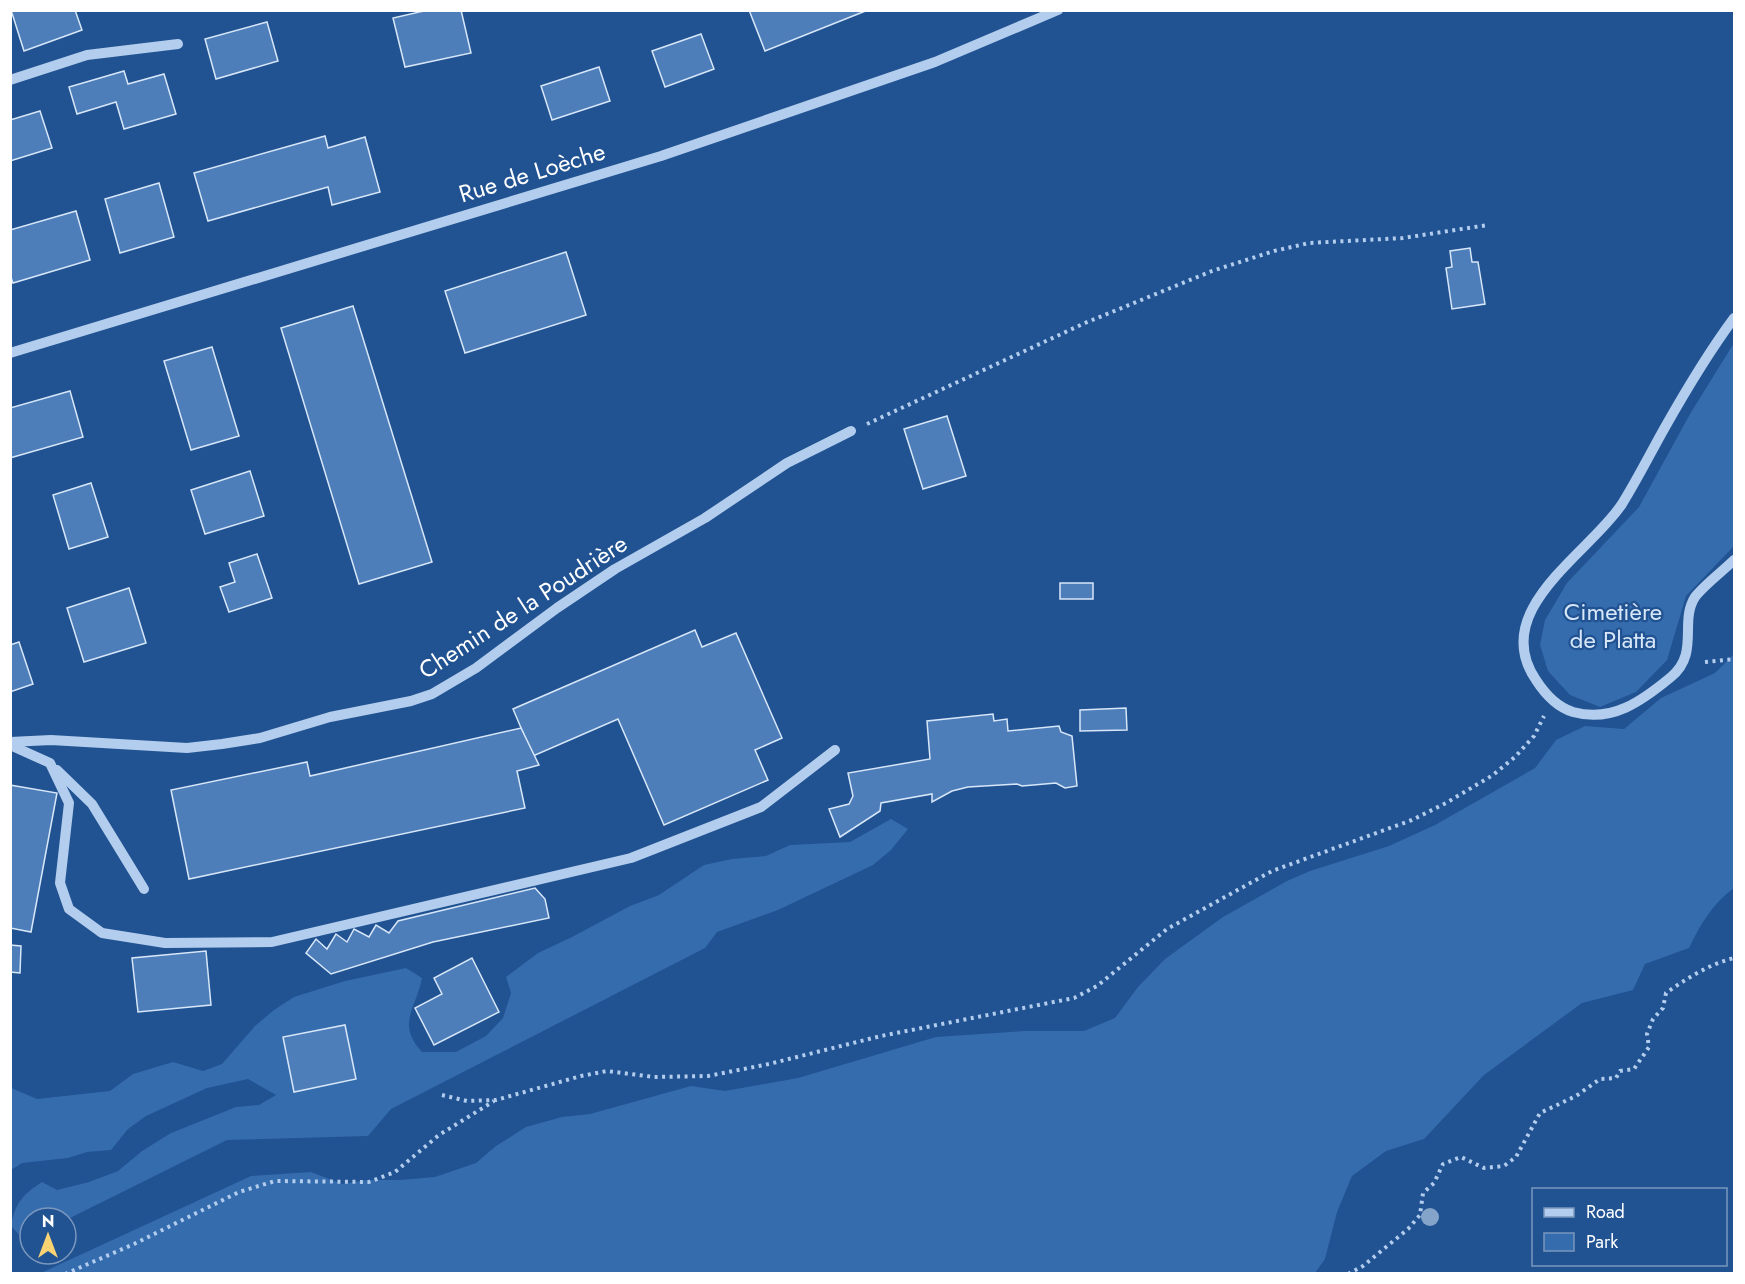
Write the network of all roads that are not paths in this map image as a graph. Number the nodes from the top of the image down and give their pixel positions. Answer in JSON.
{"nodes":[{"id":1,"x":1058,"y":10,"type":"edge"},
{"id":2,"x":178,"y":44,"type":"dead end"},
{"id":3,"x":10,"y":80,"type":"edge"},
{"id":4,"x":1734,"y":318,"type":"edge"},
{"id":5,"x":12,"y":349,"type":"edge"},
{"id":6,"x":851,"y":431,"type":"road end"},
{"id":7,"x":1734,"y":560,"type":"edge"},
{"id":8,"x":10,"y":744,"type":"edge"},
{"id":9,"x":835,"y":750,"type":"dead end"},
{"id":10,"x":50,"y":763,"type":"junction"},
{"id":11,"x":144,"y":889,"type":"dead end"}],
"edges":[{"from":1,"to":5,"type":"street","name":"Rue de Loèche"},
{"from":2,"to":3,"type":"street"},
{"from":4,"to":7,"type":"street"},
{"from":6,"to":8,"type":"street","name":"Chemin de la Poudrière"},
{"from":8,"to":10,"type":"street"},
{"from":9,"to":10,"type":"street"},
{"from":10,"to":11,"type":"street"}]}
